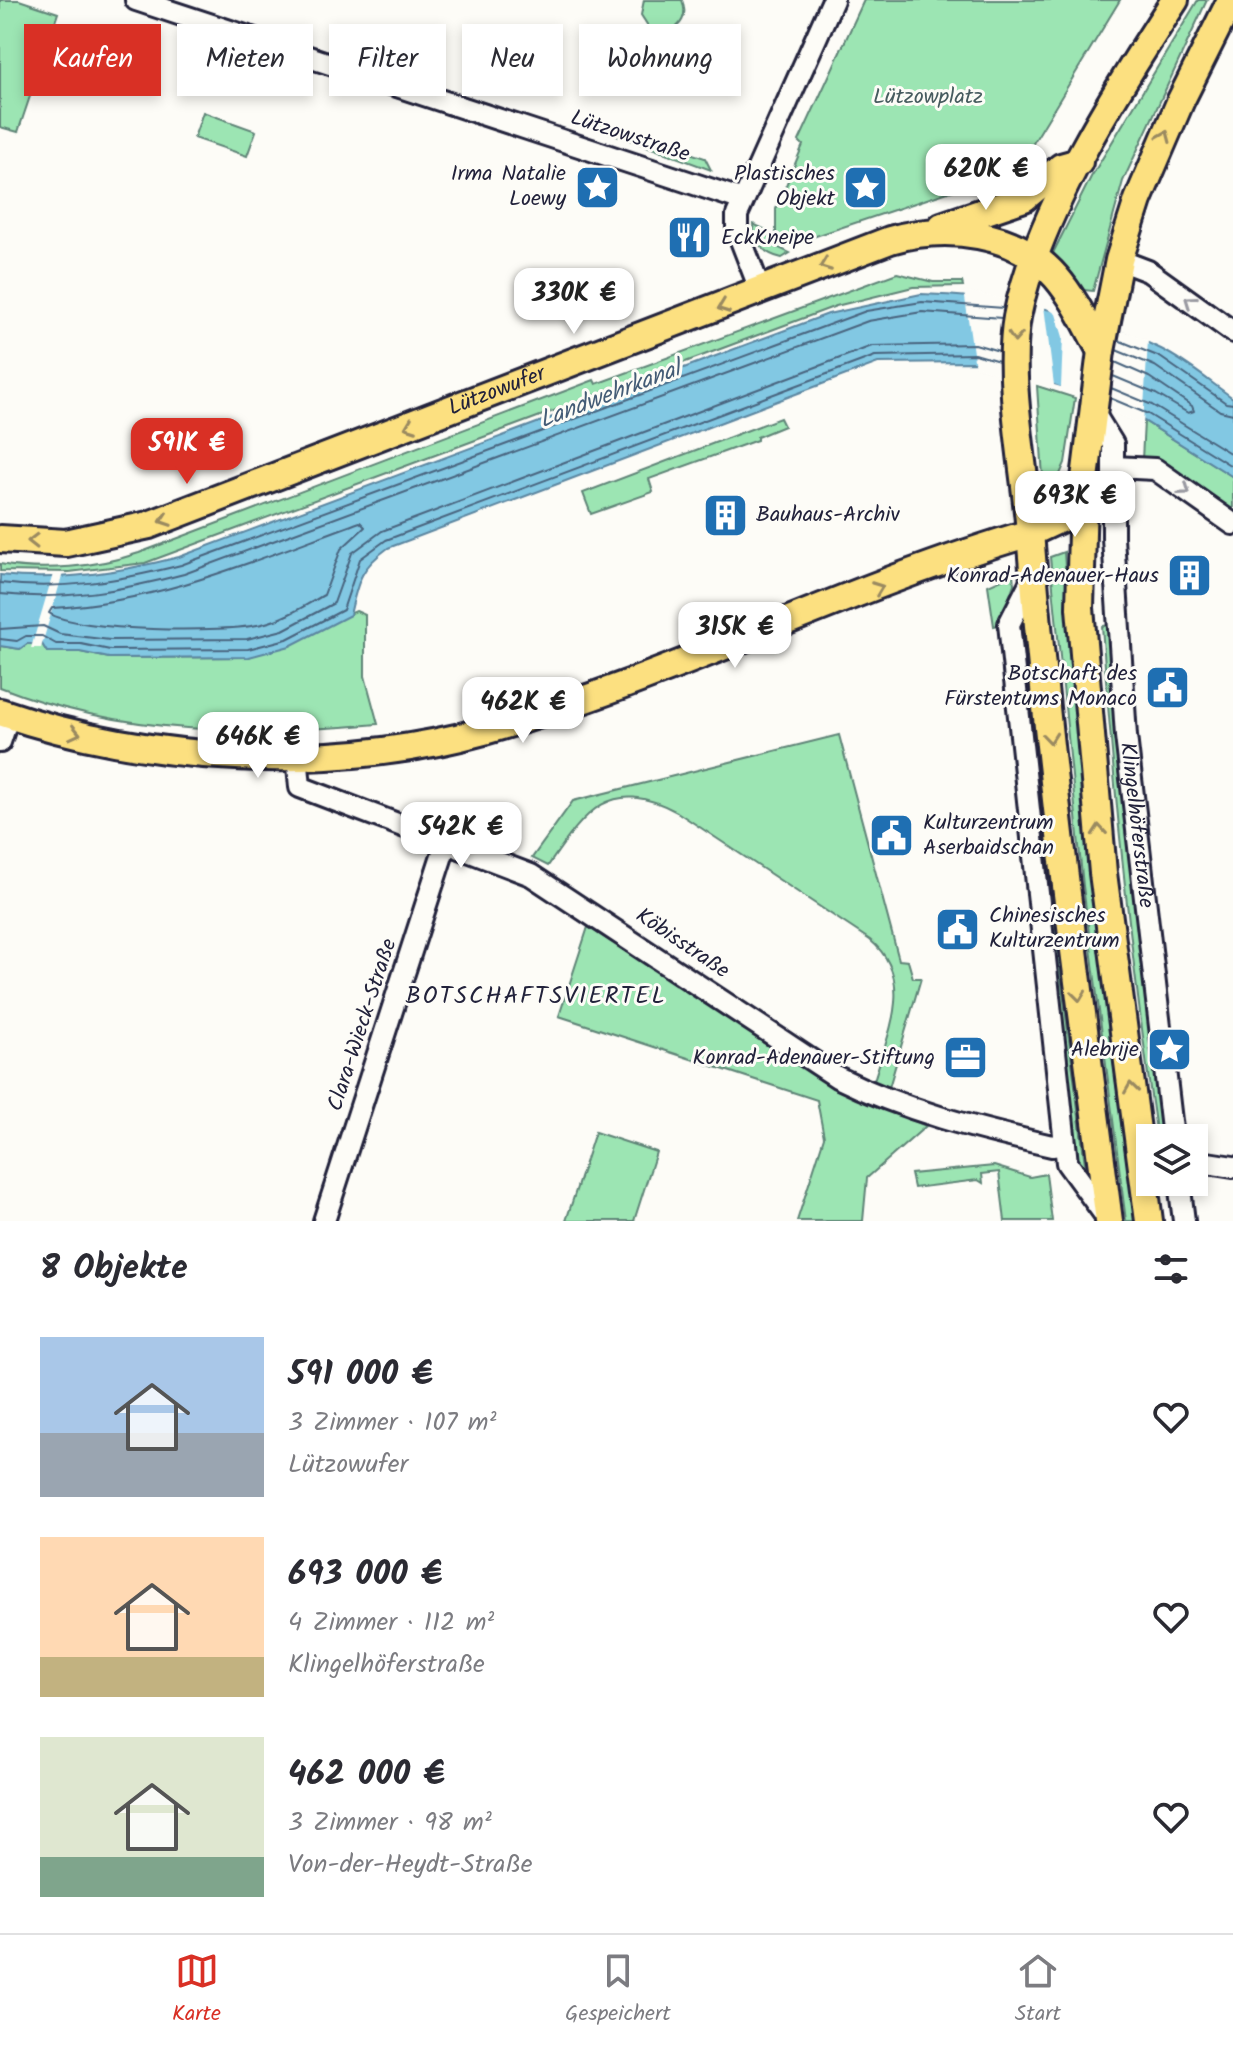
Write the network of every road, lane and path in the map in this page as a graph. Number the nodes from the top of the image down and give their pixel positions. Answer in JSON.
{"nodes":[{"id":1,"x":136,"y":0,"type":"edge"},
{"id":2,"x":833,"y":0,"type":"edge"},
{"id":3,"x":1175,"y":0,"type":"edge"},
{"id":4,"x":1231,"y":0,"type":"edge"},
{"id":5,"x":1079,"y":162,"type":"junction"},
{"id":6,"x":743,"y":200,"type":"junction"},
{"id":7,"x":920,"y":233,"type":"junction"},
{"id":8,"x":1034,"y":258,"type":"junction"},
{"id":9,"x":1119,"y":260,"type":"junction"},
{"id":10,"x":761,"y":292,"type":"junction"},
{"id":11,"x":1233,"y":332,"type":"edge"},
{"id":12,"x":1101,"y":351,"type":"junction"},
{"id":13,"x":1093,"y":408,"type":"junction"},
{"id":14,"x":1114,"y":467,"type":"junction"},
{"id":15,"x":1083,"y":495,"type":"junction"},
{"id":16,"x":1233,"y":524,"type":"edge"},
{"id":17,"x":1030,"y":533,"type":"junction"},
{"id":18,"x":0,"y":539,"type":"edge"},
{"id":19,"x":1033,"y":577,"type":"junction"},
{"id":20,"x":5,"y":713,"type":"edge"},
{"id":21,"x":0,"y":742,"type":"edge"},
{"id":22,"x":297,"y":755,"type":"junction"},
{"id":23,"x":446,"y":843,"type":"junction"},
{"id":24,"x":1171,"y":1124,"type":"edge"},
{"id":25,"x":1065,"y":1144,"type":"junction"},
{"id":26,"x":1208,"y":1163,"type":"edge"},
{"id":27,"x":1233,"y":1167,"type":"edge"},
{"id":28,"x":1181,"y":1196,"type":"edge"},
{"id":29,"x":324,"y":1221,"type":"edge"},
{"id":30,"x":1109,"y":1221,"type":"edge"},
{"id":31,"x":1149,"y":1221,"type":"edge"},
{"id":32,"x":1184,"y":1221,"type":"edge"}],
"edges":[{"from":1,"to":6,"type":"street","name":"Lützowstraße"},
{"from":2,"to":6,"type":"street"},
{"from":3,"to":5,"type":"main road"},
{"from":9,"to":4,"type":"main road","one_way":true},
{"from":5,"to":7,"type":"main road"},
{"from":5,"to":8,"type":"main road"},
{"from":6,"to":10,"type":"street"},
{"from":7,"to":8,"type":"main road","name":"Lützowufer"},
{"from":7,"to":10,"type":"main road","name":"Lützowufer","one_way":true},
{"from":8,"to":12,"type":"main road","name":"Lützowufer"},
{"from":8,"to":17,"type":"main road","one_way":true},
{"from":11,"to":9,"type":"street","one_way":true},
{"from":9,"to":12,"type":"main road"},
{"from":10,"to":18,"type":"main road","name":"Lützowufer","one_way":true},
{"from":12,"to":13,"type":"main road"},
{"from":13,"to":14,"type":"street","name":"Klingelhöferstraße"},
{"from":13,"to":15,"type":"main road","name":"Klingelhöferstraße"},
{"from":14,"to":16,"type":"street","one_way":true},
{"from":14,"to":24,"type":"street","name":"Klingelhöferstraße"},
{"from":15,"to":17,"type":"main road"},
{"from":31,"to":15,"type":"main road","name":"Klingelhöferstraße","one_way":true},
{"from":17,"to":19,"type":"main road"},
{"from":22,"to":17,"type":"main road","one_way":true},
{"from":19,"to":25,"type":"street"},
{"from":19,"to":30,"type":"main road","one_way":true},
{"from":20,"to":21,"type":"street"},
{"from":20,"to":22,"type":"main road","one_way":true},
{"from":22,"to":23,"type":"street","name":"Köbisstraße"},
{"from":23,"to":25,"type":"street","name":"Köbisstraße"},
{"from":23,"to":29,"type":"street","name":"Clara-Wieck-Straße"},
{"from":25,"to":30,"type":"street"},
{"from":26,"to":27,"type":"street"},
{"from":28,"to":32,"type":"street"}]}
